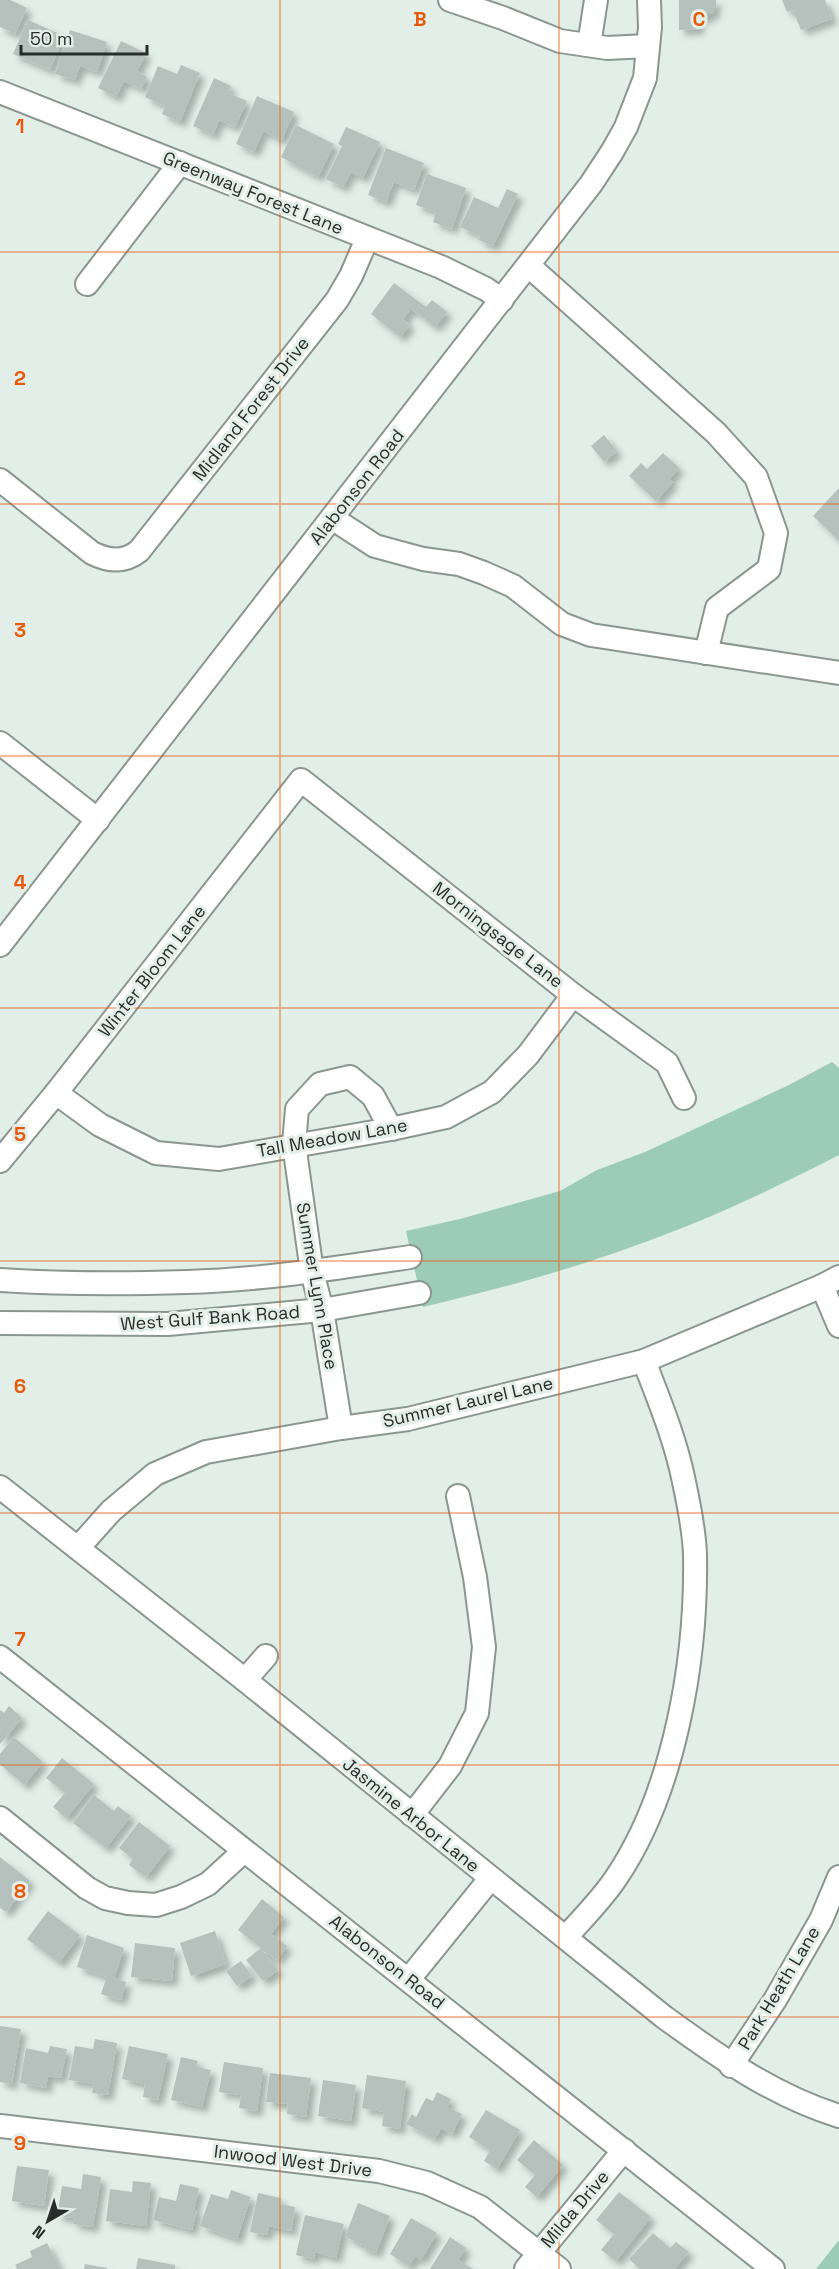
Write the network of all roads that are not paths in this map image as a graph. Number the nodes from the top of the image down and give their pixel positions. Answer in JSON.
{"nodes":[{"id":1,"x":450,"y":0,"type":"edge"},
{"id":2,"x":596,"y":0,"type":"edge"},
{"id":3,"x":649,"y":0,"type":"edge"},
{"id":4,"x":488,"y":6,"type":"edge"},
{"id":5,"x":589,"y":45,"type":"junction"},
{"id":6,"x":648,"y":46,"type":"junction"},
{"id":7,"x":0,"y":92,"type":"edge"},
{"id":8,"x":180,"y":163,"type":"junction"},
{"id":9,"x":368,"y":239,"type":"junction"},
{"id":10,"x":529,"y":266,"type":"junction"},
{"id":11,"x":87,"y":284,"type":"dead end"},
{"id":12,"x":502,"y":300,"type":"junction"},
{"id":13,"x":0,"y":480,"type":"edge"},
{"id":14,"x":332,"y":518,"type":"junction"},
{"id":15,"x":706,"y":653,"type":"junction"},
{"id":16,"x":839,"y":674,"type":"edge"},
{"id":17,"x":0,"y":743,"type":"edge"},
{"id":18,"x":301,"y":780,"type":"joint"},
{"id":19,"x":98,"y":820,"type":"junction"},
{"id":20,"x":0,"y":945,"type":"edge"},
{"id":21,"x":573,"y":995,"type":"junction"},
{"id":22,"x":56,"y":1093,"type":"junction"},
{"id":23,"x":684,"y":1098,"type":"dead end"},
{"id":24,"x":391,"y":1129,"type":"junction"},
{"id":25,"x":294,"y":1144,"type":"junction"},
{"id":26,"x":0,"y":1161,"type":"edge"},
{"id":27,"x":410,"y":1257,"type":"dead end"},
{"id":28,"x":312,"y":1272,"type":"junction"},
{"id":29,"x":0,"y":1280,"type":"edge"},
{"id":30,"x":831,"y":1282,"type":"edge"},
{"id":31,"x":419,"y":1293,"type":"dead end"},
{"id":32,"x":322,"y":1310,"type":"junction"},
{"id":33,"x":0,"y":1323,"type":"edge"},
{"id":34,"x":839,"y":1326,"type":"edge"},
{"id":35,"x":644,"y":1361,"type":"junction"},
{"id":36,"x":340,"y":1428,"type":"junction"},
{"id":37,"x":0,"y":1487,"type":"edge"},
{"id":38,"x":458,"y":1496,"type":"dead end"},
{"id":39,"x":78,"y":1548,"type":"junction"},
{"id":40,"x":267,"y":1656,"type":"dead end"},
{"id":41,"x":0,"y":1657,"type":"edge"},
{"id":42,"x":245,"y":1680,"type":"junction"},
{"id":43,"x":412,"y":1815,"type":"junction"},
{"id":44,"x":0,"y":1818,"type":"edge"},
{"id":45,"x":244,"y":1851,"type":"junction"},
{"id":46,"x":839,"y":1877,"type":"edge"},
{"id":47,"x":490,"y":1878,"type":"junction"},
{"id":48,"x":566,"y":1937,"type":"junction"},
{"id":49,"x":409,"y":1979,"type":"junction"},
{"id":50,"x":731,"y":2066,"type":"junction"},
{"id":51,"x":839,"y":2116,"type":"edge"},
{"id":52,"x":0,"y":2127,"type":"edge"},
{"id":53,"x":624,"y":2150,"type":"junction"},
{"id":54,"x":533,"y":2261,"type":"edge"},
{"id":55,"x":559,"y":2269,"type":"edge"},
{"id":56,"x":773,"y":2269,"type":"edge"}],
"edges":[{"from":1,"to":4,"type":"street"},
{"from":2,"to":5,"type":"street"},
{"from":3,"to":6,"type":"street","name":"Alabonson Road"},
{"from":4,"to":5,"type":"street"},
{"from":5,"to":6,"type":"street"},
{"from":6,"to":10,"type":"street","name":"Alabonson Road"},
{"from":7,"to":8,"type":"street","name":"Greenway Forest Lane"},
{"from":8,"to":9,"type":"street","name":"Greenway Forest Lane"},
{"from":8,"to":11,"type":"street"},
{"from":9,"to":12,"type":"street","name":"Greenway Forest Lane"},
{"from":9,"to":13,"type":"street","name":"Midland Forest Drive"},
{"from":10,"to":12,"type":"street","name":"Alabonson Road"},
{"from":10,"to":15,"type":"street"},
{"from":12,"to":14,"type":"street","name":"Alabonson Road"},
{"from":14,"to":15,"type":"street"},
{"from":14,"to":19,"type":"street","name":"Alabonson Road"},
{"from":15,"to":16,"type":"street"},
{"from":17,"to":19,"type":"street"},
{"from":18,"to":21,"type":"street","name":"Morningsage Lane"},
{"from":18,"to":22,"type":"street","name":"Winter Bloom Lane"},
{"from":19,"to":20,"type":"street","name":"Alabonson Road"},
{"from":21,"to":23,"type":"street","name":"Morningsage Lane"},
{"from":21,"to":24,"type":"street","name":"Tall Meadow Lane"},
{"from":22,"to":25,"type":"street","name":"Tall Meadow Lane"},
{"from":22,"to":26,"type":"street","name":"Winter Bloom Lane"},
{"from":24,"to":25,"type":"street","name":"Tall Meadow Lane"},
{"from":24,"to":25,"type":"street","name":"Summer Lynn Place"},
{"from":25,"to":28,"type":"street","name":"Summer Lynn Place"},
{"from":27,"to":28,"type":"street","name":"West Gulf Bank Road"},
{"from":28,"to":29,"type":"street","name":"West Gulf Bank Road"},
{"from":28,"to":32,"type":"street","name":"Summer Lynn Place"},
{"from":30,"to":34,"type":"street"},
{"from":30,"to":35,"type":"street","name":"Summer Laurel Lane"},
{"from":31,"to":32,"type":"street","name":"West Gulf Bank Road"},
{"from":32,"to":33,"type":"street","name":"West Gulf Bank Road"},
{"from":32,"to":36,"type":"street","name":"Summer Lynn Place"},
{"from":35,"to":36,"type":"street","name":"Summer Laurel Lane"},
{"from":35,"to":48,"type":"street"},
{"from":36,"to":39,"type":"street","name":"Summer Laurel Lane"},
{"from":37,"to":39,"type":"street","name":"Jasmine Arbor Lane"},
{"from":38,"to":43,"type":"street"},
{"from":39,"to":42,"type":"street","name":"Jasmine Arbor Lane"},
{"from":40,"to":42,"type":"street"},
{"from":41,"to":45,"type":"street","name":"Alabonson Road"},
{"from":42,"to":43,"type":"street","name":"Jasmine Arbor Lane"},
{"from":43,"to":47,"type":"street","name":"Jasmine Arbor Lane"},
{"from":44,"to":45,"type":"street"},
{"from":45,"to":49,"type":"street","name":"Alabonson Road"},
{"from":46,"to":50,"type":"street","name":"Park Heath Lane"},
{"from":47,"to":48,"type":"street","name":"Jasmine Arbor Lane"},
{"from":47,"to":49,"type":"street"},
{"from":48,"to":50,"type":"street","name":"Jasmine Arbor Lane"},
{"from":49,"to":53,"type":"street","name":"Alabonson Road"},
{"from":50,"to":51,"type":"street","name":"Jasmine Arbor Lane"},
{"from":52,"to":54,"type":"street","name":"Inwood West Drive"},
{"from":53,"to":54,"type":"street","name":"Milda Drive"},
{"from":53,"to":56,"type":"street","name":"Alabonson Road"},
{"from":54,"to":55,"type":"street","name":"Inwood West Drive"}]}
